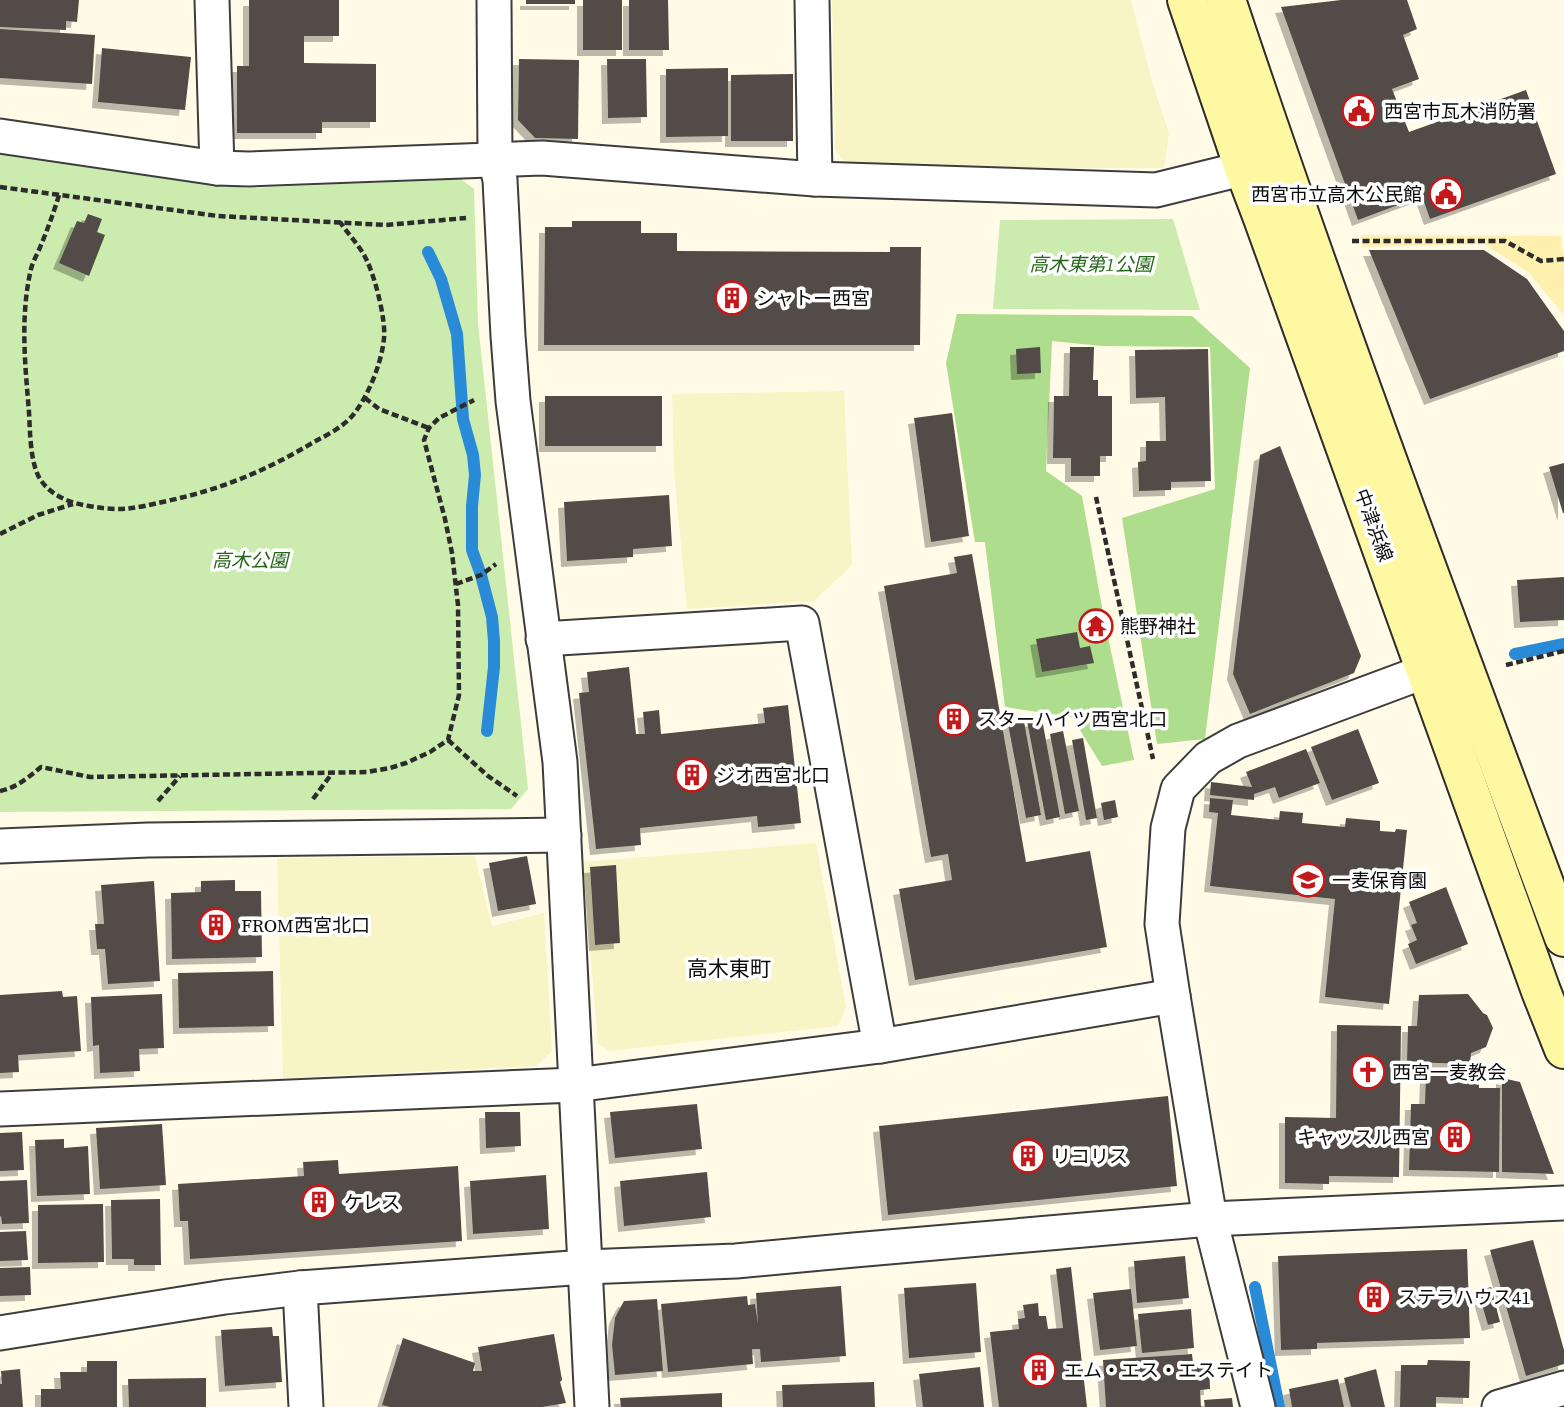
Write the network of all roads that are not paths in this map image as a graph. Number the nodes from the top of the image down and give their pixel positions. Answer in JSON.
{"nodes":[{"id":1,"x":212,"y":0,"type":"edge"},
{"id":2,"x":494,"y":0,"type":"edge"},
{"id":3,"x":812,"y":0,"type":"edge"},
{"id":4,"x":1187,"y":0,"type":"edge"},
{"id":5,"x":1226,"y":0,"type":"edge"},
{"id":6,"x":0,"y":136,"type":"edge"},
{"id":7,"x":495,"y":159,"type":"junction"},
{"id":8,"x":1262,"y":164,"type":"junction"},
{"id":9,"x":217,"y":168,"type":"junction"},
{"id":10,"x":815,"y":179,"type":"junction"},
{"id":11,"x":543,"y":639,"type":"junction"},
{"id":12,"x":1443,"y":665,"type":"junction"},
{"id":13,"x":564,"y":835,"type":"junction"},
{"id":14,"x":0,"y":846,"type":"edge"},
{"id":15,"x":1564,"y":937,"type":"edge"},
{"id":16,"x":1173,"y":996,"type":"junction"},
{"id":17,"x":880,"y":1046,"type":"junction"},
{"id":18,"x":1564,"y":1049,"type":"edge"},
{"id":19,"x":575,"y":1085,"type":"junction"},
{"id":20,"x":0,"y":1109,"type":"edge"},
{"id":21,"x":1564,"y":1203,"type":"edge"},
{"id":22,"x":1210,"y":1219,"type":"junction"},
{"id":23,"x":585,"y":1267,"type":"junction"},
{"id":24,"x":300,"y":1288,"type":"junction"},
{"id":25,"x":0,"y":1332,"type":"edge"},
{"id":26,"x":1564,"y":1388,"type":"edge"},
{"id":27,"x":306,"y":1407,"type":"edge"},
{"id":28,"x":592,"y":1407,"type":"edge"},
{"id":29,"x":1258,"y":1407,"type":"edge"},
{"id":30,"x":1499,"y":1407,"type":"edge"}],
"edges":[{"from":1,"to":9,"type":"street"},
{"from":2,"to":7,"type":"street"},
{"from":3,"to":10,"type":"street"},
{"from":4,"to":8,"type":"street","name":"中津浜線"},
{"from":5,"to":8,"type":"street","name":"中津浜線"},
{"from":6,"to":9,"type":"street"},
{"from":7,"to":9,"type":"street"},
{"from":7,"to":10,"type":"street"},
{"from":7,"to":11,"type":"street"},
{"from":8,"to":10,"type":"street"},
{"from":8,"to":12,"type":"street","name":"中津浜線"},
{"from":11,"to":13,"type":"street"},
{"from":11,"to":17,"type":"street"},
{"from":12,"to":15,"type":"street","name":"中津浜線"},
{"from":12,"to":16,"type":"street"},
{"from":12,"to":18,"type":"street","name":"中津浜線"},
{"from":13,"to":14,"type":"street"},
{"from":13,"to":19,"type":"street"},
{"from":16,"to":17,"type":"street"},
{"from":16,"to":22,"type":"street"},
{"from":17,"to":19,"type":"street"},
{"from":19,"to":20,"type":"street"},
{"from":19,"to":23,"type":"street"},
{"from":21,"to":22,"type":"street"},
{"from":22,"to":23,"type":"street"},
{"from":22,"to":29,"type":"street"},
{"from":23,"to":24,"type":"street"},
{"from":23,"to":28,"type":"street"},
{"from":24,"to":25,"type":"street"},
{"from":24,"to":27,"type":"street"},
{"from":26,"to":30,"type":"street"}]}
